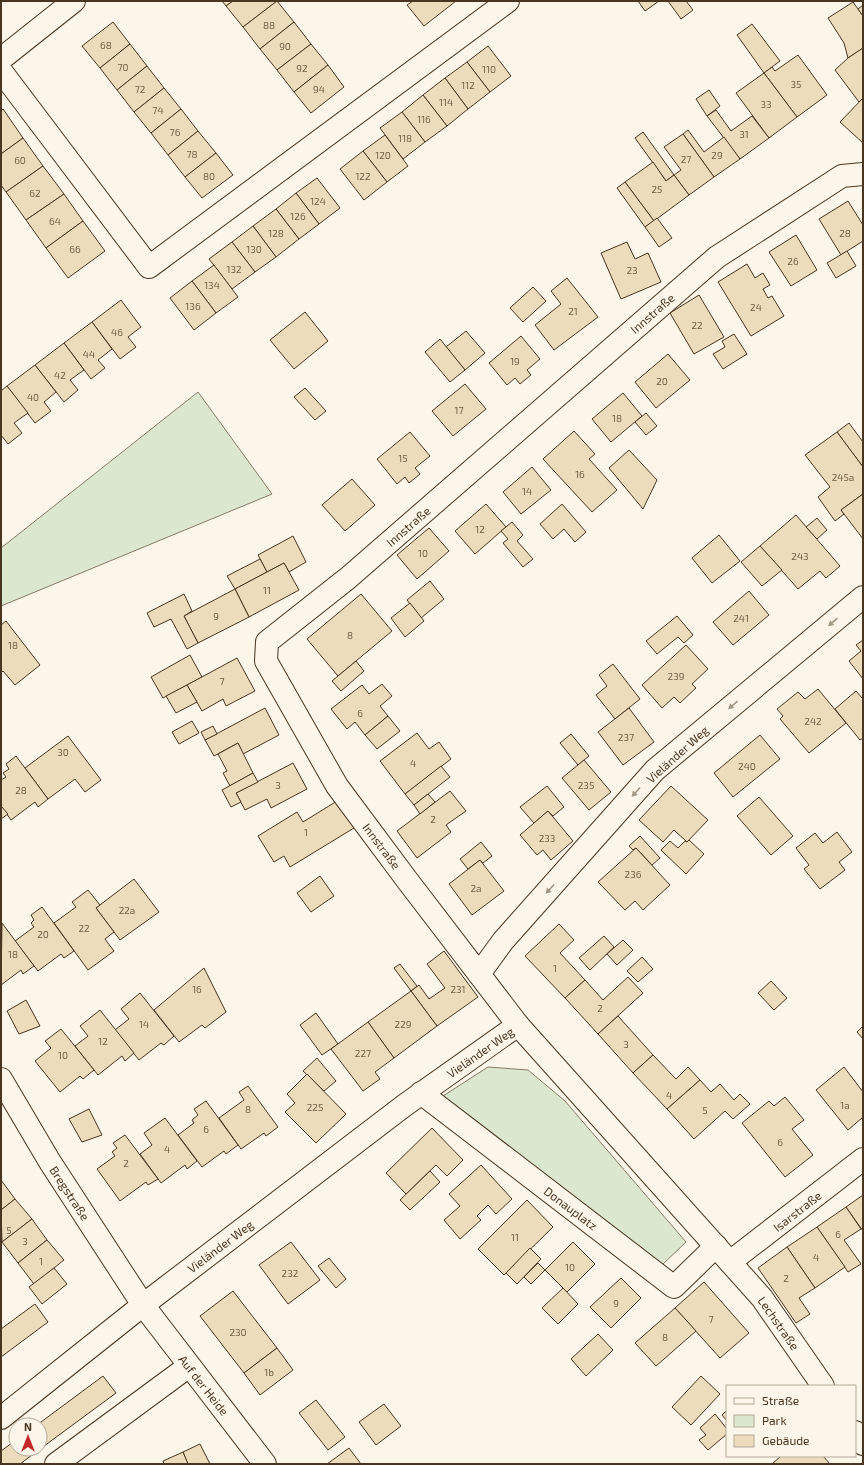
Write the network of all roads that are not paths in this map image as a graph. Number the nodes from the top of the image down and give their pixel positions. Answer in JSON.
{"nodes":[{"id":1,"x":74,"y":1,"type":"edge"},
{"id":2,"x":508,"y":1,"type":"edge"},
{"id":3,"x":1,"y":59,"type":"edge"},
{"id":4,"x":1,"y":71,"type":"edge"},
{"id":5,"x":863,"y":174,"type":"edge"},
{"id":6,"x":863,"y":597,"type":"edge"},
{"id":7,"x":479,"y":974,"type":"junction"},
{"id":8,"x":518,"y":1025,"type":"junction"},
{"id":9,"x":1,"y":1079,"type":"edge"},
{"id":10,"x":421,"y":1093,"type":"junction"},
{"id":11,"x":863,"y":1159,"type":"edge"},
{"id":12,"x":716,"y":1246,"type":"junction"},
{"id":13,"x":730,"y":1262,"type":"junction"},
{"id":14,"x":143,"y":1305,"type":"junction"},
{"id":15,"x":189,"y":1366,"type":"junction"},
{"id":16,"x":822,"y":1385,"type":"edge"},
{"id":17,"x":1,"y":1418,"type":"edge"},
{"id":18,"x":856,"y":1434,"type":"edge"},
{"id":19,"x":863,"y":1444,"type":"edge"},
{"id":20,"x":56,"y":1464,"type":"edge"},
{"id":21,"x":265,"y":1464,"type":"edge"}],
"edges":[{"from":1,"to":3,"type":"street"},
{"from":2,"to":4,"type":"street"},
{"from":5,"to":7,"type":"street","name":"Innstraße"},
{"from":6,"to":7,"type":"street","name":"Vieländer Weg","one_way":true},
{"from":7,"to":8,"type":"street","name":"Vieländer Weg"},
{"from":8,"to":10,"type":"street","name":"Vieländer Weg"},
{"from":8,"to":12,"type":"street"},
{"from":9,"to":14,"type":"street","name":"Bregstraße"},
{"from":10,"to":12,"type":"street","name":"Donauplatz"},
{"from":10,"to":14,"type":"street","name":"Vieländer Weg"},
{"from":11,"to":13,"type":"street","name":"Isarstraße"},
{"from":12,"to":13,"type":"street"},
{"from":13,"to":16,"type":"street","name":"Lechstraße"},
{"from":14,"to":15,"type":"street","name":"Auf der Heide"},
{"from":14,"to":17,"type":"street","name":"Vieländer Weg"},
{"from":15,"to":20,"type":"street"},
{"from":15,"to":21,"type":"street","name":"Auf der Heide"},
{"from":18,"to":19,"type":"street"}]}
